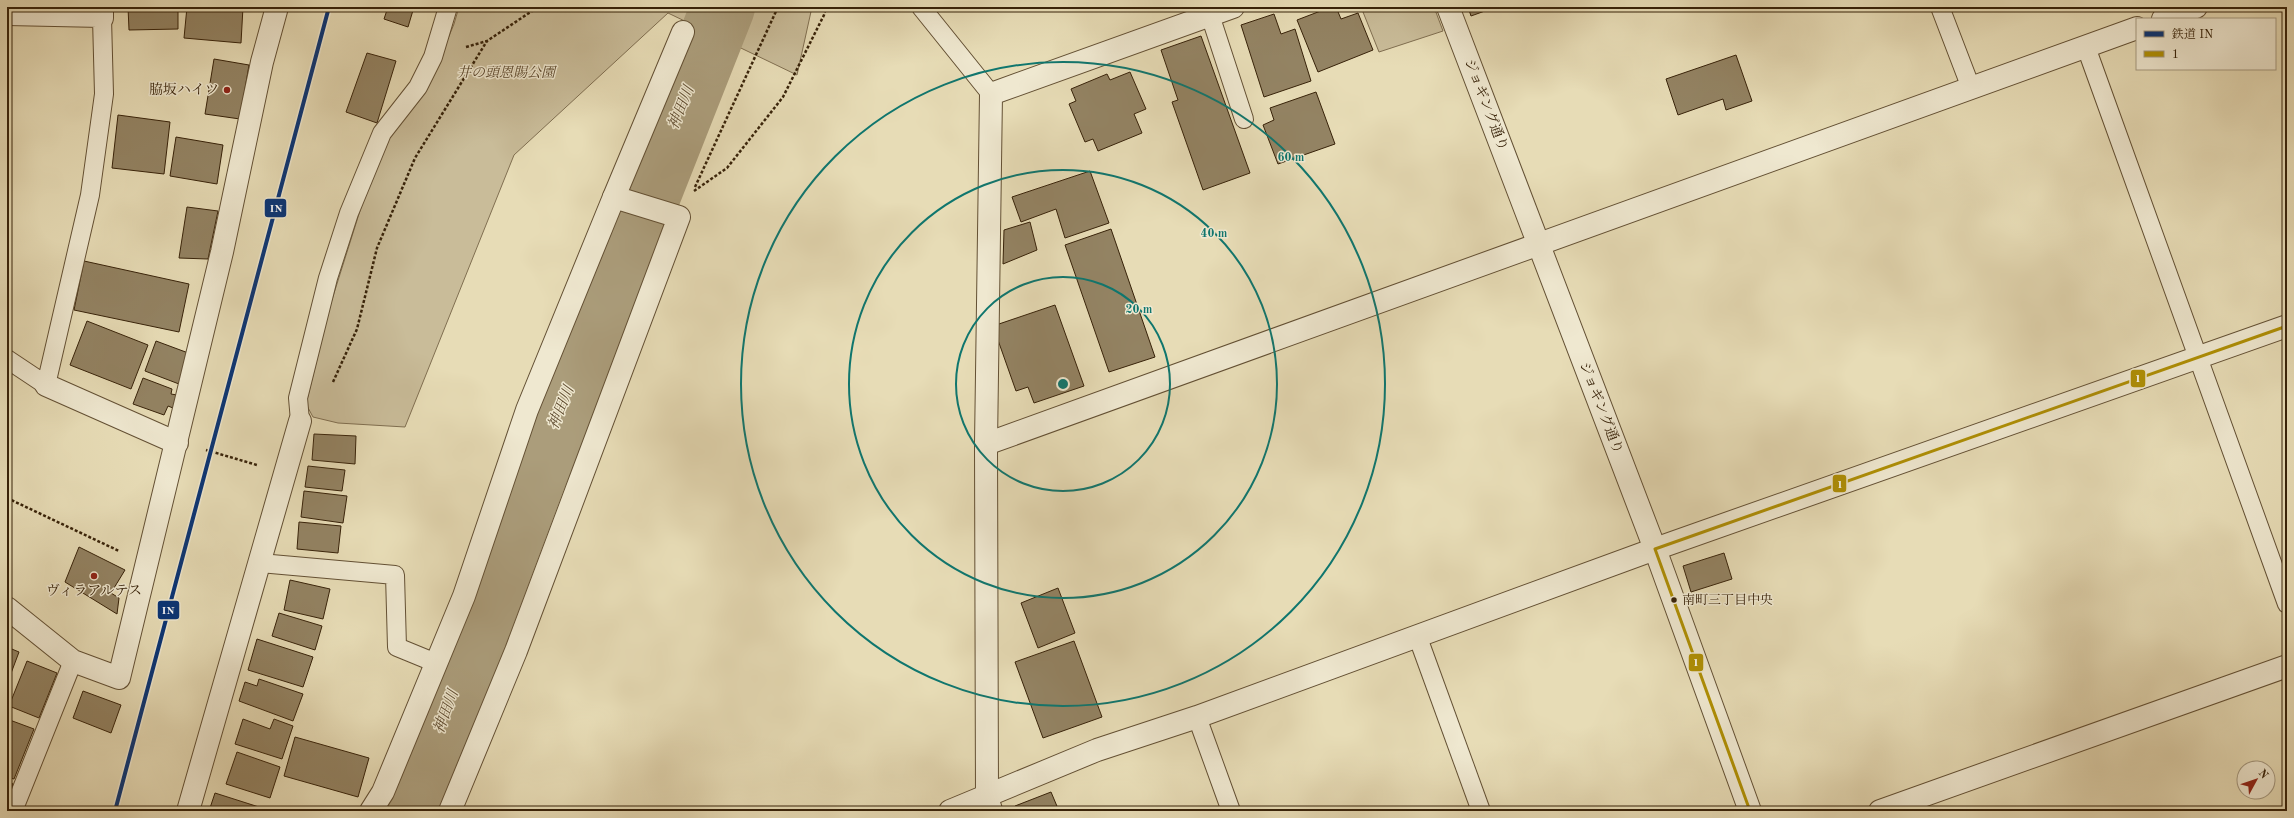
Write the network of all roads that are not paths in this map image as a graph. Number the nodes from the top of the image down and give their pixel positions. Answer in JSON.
{"nodes":[{"id":1,"x":276,"y":7,"type":"edge"},
{"id":2,"x":448,"y":7,"type":"edge"},
{"id":3,"x":921,"y":7,"type":"edge"},
{"id":4,"x":1233,"y":7,"type":"edge"},
{"id":5,"x":1448,"y":7,"type":"edge"},
{"id":6,"x":1940,"y":7,"type":"edge"},
{"id":7,"x":2196,"y":7,"type":"edge"},
{"id":8,"x":102,"y":13,"type":"edge"},
{"id":9,"x":7,"y":16,"type":"edge"},
{"id":10,"x":1210,"y":16,"type":"junction"},
{"id":11,"x":2166,"y":18,"type":"edge"},
{"id":12,"x":2136,"y":28,"type":"edge"},
{"id":13,"x":683,"y":32,"type":"dead end"},
{"id":14,"x":2086,"y":47,"type":"junction"},
{"id":15,"x":1971,"y":88,"type":"junction"},
{"id":16,"x":991,"y":94,"type":"junction"},
{"id":17,"x":1244,"y":119,"type":"dead end"},
{"id":18,"x":620,"y":199,"type":"junction"},
{"id":19,"x":1539,"y":244,"type":"junction"},
{"id":20,"x":2287,"y":326,"type":"edge"},
{"id":21,"x":2199,"y":357,"type":"junction"},
{"id":22,"x":7,"y":360,"type":"edge"},
{"id":23,"x":46,"y":385,"type":"junction"},
{"id":24,"x":300,"y":422,"type":"joint"},
{"id":25,"x":177,"y":443,"type":"junction"},
{"id":26,"x":986,"y":444,"type":"junction"},
{"id":27,"x":1655,"y":549,"type":"junction"},
{"id":28,"x":260,"y":563,"type":"junction"},
{"id":29,"x":2287,"y":604,"type":"edge"},
{"id":30,"x":7,"y":608,"type":"edge"},
{"id":31,"x":1417,"y":635,"type":"junction"},
{"id":32,"x":73,"y":661,"type":"junction"},
{"id":33,"x":436,"y":663,"type":"junction"},
{"id":34,"x":2287,"y":666,"type":"edge"},
{"id":35,"x":1197,"y":717,"type":"junction"},
{"id":36,"x":989,"y":804,"type":"edge"},
{"id":37,"x":12,"y":811,"type":"edge"},
{"id":38,"x":188,"y":811,"type":"edge"},
{"id":39,"x":371,"y":811,"type":"edge"},
{"id":40,"x":450,"y":811,"type":"edge"},
{"id":41,"x":950,"y":811,"type":"edge"},
{"id":42,"x":1231,"y":811,"type":"edge"},
{"id":43,"x":1481,"y":811,"type":"edge"},
{"id":44,"x":1750,"y":811,"type":"edge"},
{"id":45,"x":1880,"y":811,"type":"edge"}],
"edges":[{"from":1,"to":25,"type":"street"},
{"from":2,"to":24,"type":"lane"},
{"from":3,"to":16,"type":"lane"},
{"from":4,"to":10,"type":"street"},
{"from":5,"to":19,"type":"street","name":"ジョギング通り"},
{"from":6,"to":15,"type":"lane"},
{"from":7,"to":11,"type":"street"},
{"from":8,"to":9,"type":"lane"},
{"from":8,"to":23,"type":"lane"},
{"from":10,"to":16,"type":"street"},
{"from":10,"to":17,"type":"lane"},
{"from":12,"to":14,"type":"street"},
{"from":13,"to":18,"type":"street"},
{"from":14,"to":15,"type":"street"},
{"from":14,"to":21,"type":"lane"},
{"from":15,"to":19,"type":"street"},
{"from":16,"to":26,"type":"street"},
{"from":18,"to":33,"type":"street"},
{"from":18,"to":40,"type":"street"},
{"from":19,"to":26,"type":"street"},
{"from":19,"to":27,"type":"street","name":"ジョギング通り"},
{"from":20,"to":21,"type":"street"},
{"from":21,"to":27,"type":"street"},
{"from":21,"to":29,"type":"lane"},
{"from":22,"to":23,"type":"lane"},
{"from":23,"to":25,"type":"street"},
{"from":24,"to":28,"type":"street"},
{"from":25,"to":32,"type":"street"},
{"from":26,"to":36,"type":"street"},
{"from":27,"to":31,"type":"street"},
{"from":27,"to":44,"type":"street","name":"ジョギング通り"},
{"from":28,"to":33,"type":"lane"},
{"from":28,"to":38,"type":"street"},
{"from":30,"to":32,"type":"street"},
{"from":31,"to":35,"type":"street"},
{"from":31,"to":43,"type":"lane"},
{"from":32,"to":37,"type":"lane"},
{"from":33,"to":39,"type":"street"},
{"from":34,"to":45,"type":"street"},
{"from":35,"to":36,"type":"street"},
{"from":35,"to":42,"type":"lane"},
{"from":36,"to":41,"type":"street"}]}
